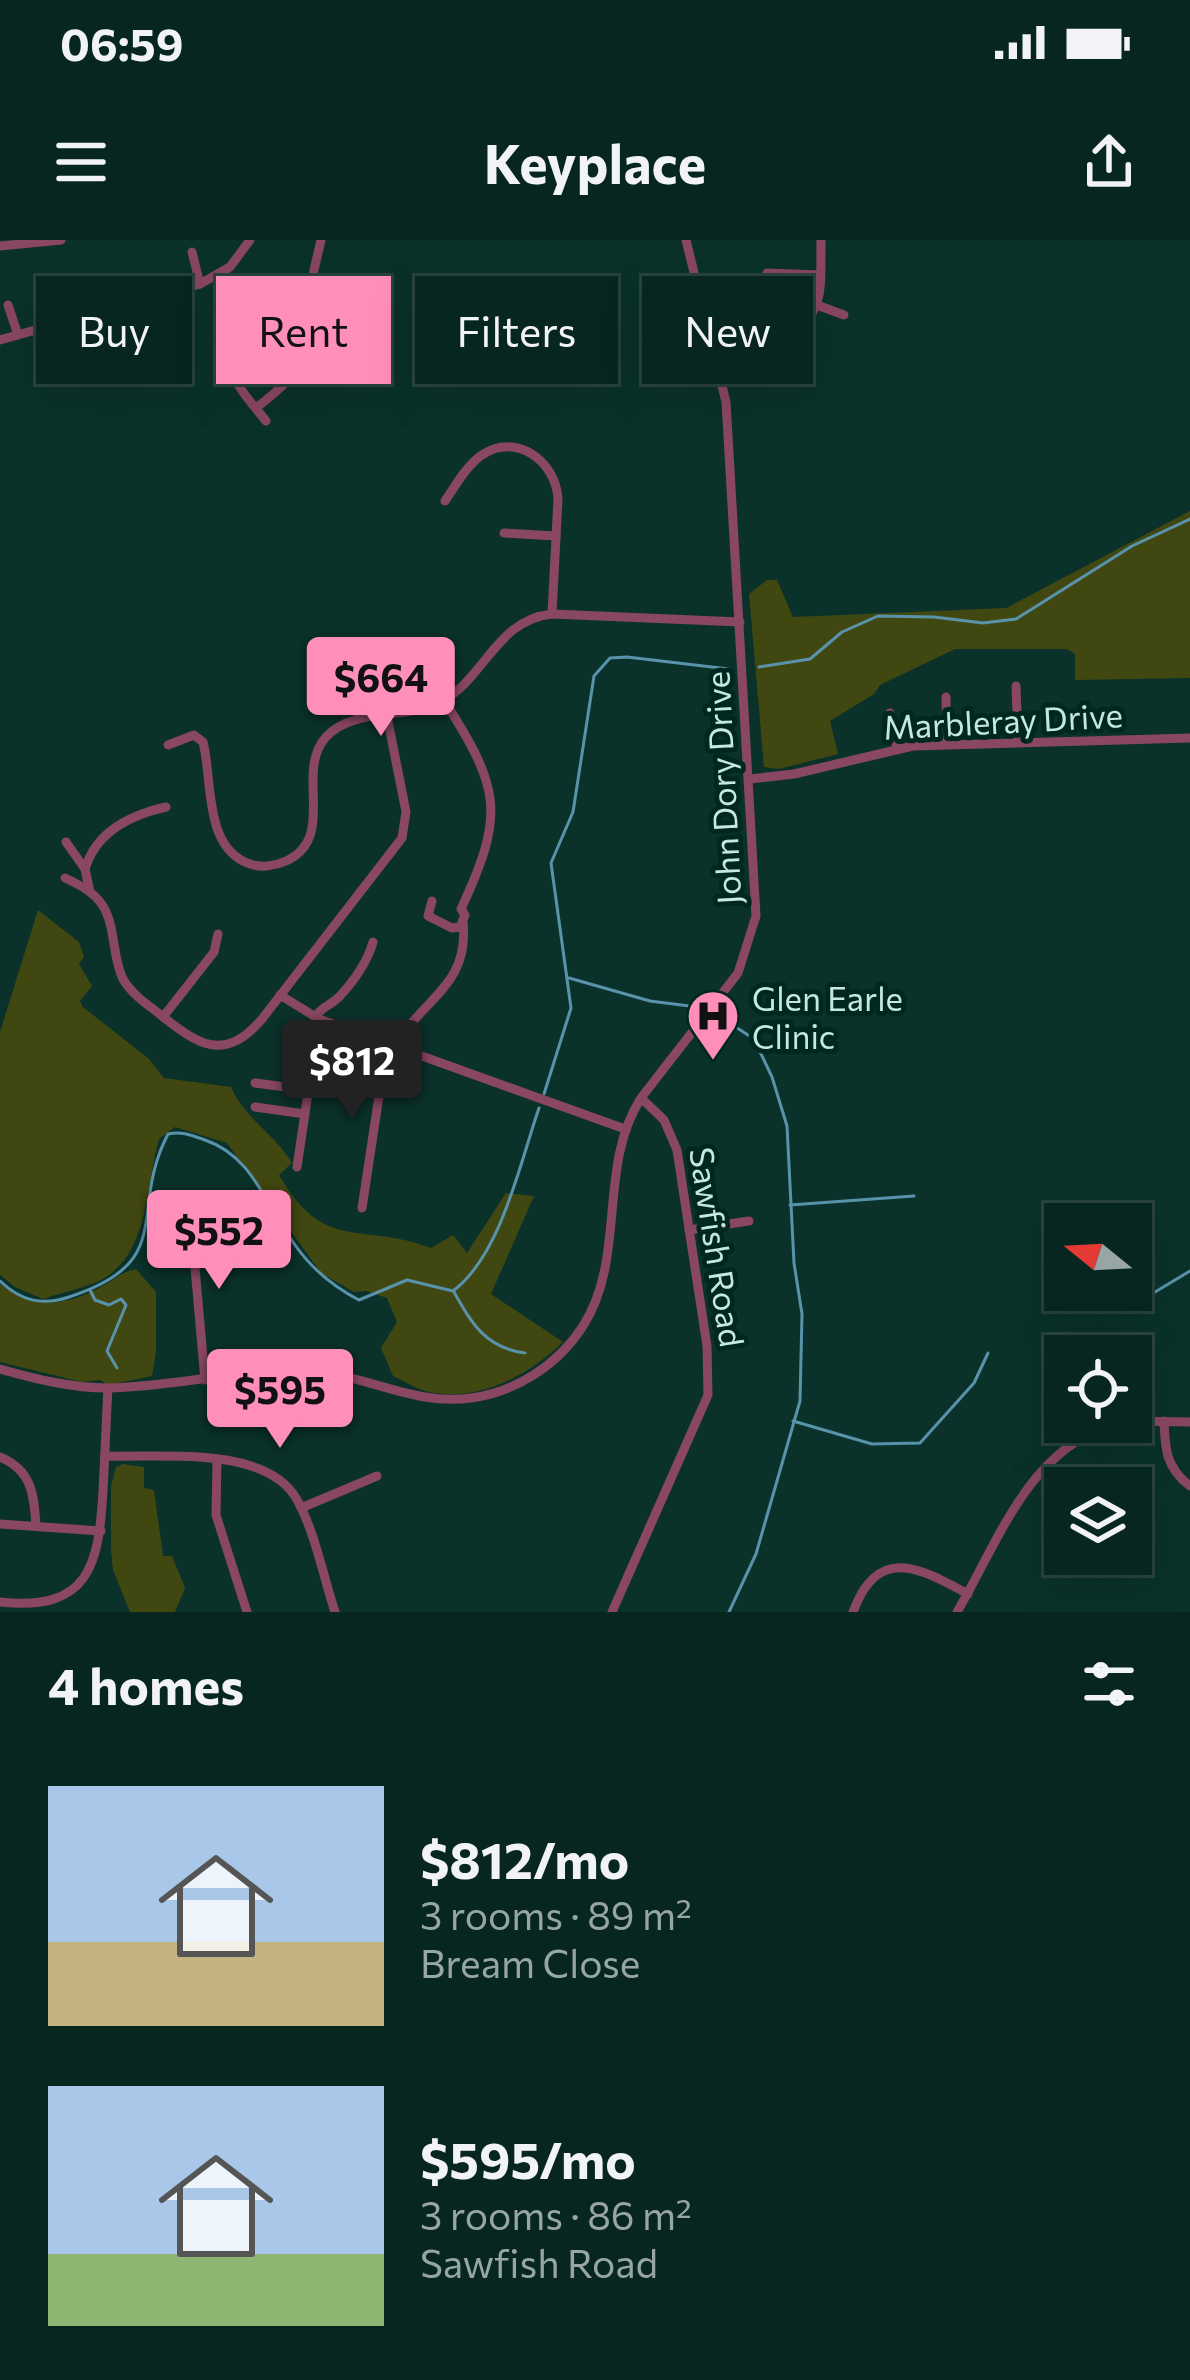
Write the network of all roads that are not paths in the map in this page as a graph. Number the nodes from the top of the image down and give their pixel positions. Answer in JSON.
{"nodes":[{"id":1,"x":61,"y":240,"type":"edge"},
{"id":2,"x":250,"y":240,"type":"edge"},
{"id":3,"x":321,"y":240,"type":"edge"},
{"id":4,"x":686,"y":240,"type":"edge"},
{"id":5,"x":821,"y":240,"type":"edge"},
{"id":6,"x":0,"y":246,"type":"edge"},
{"id":7,"x":192,"y":252,"type":"dead end"},
{"id":8,"x":225,"y":272,"type":"junction"},
{"id":9,"x":767,"y":273,"type":"dead end"},
{"id":10,"x":820,"y":275,"type":"junction"},
{"id":11,"x":200,"y":284,"type":"junction"},
{"id":12,"x":192,"y":286,"type":"edge"},
{"id":13,"x":8,"y":305,"type":"dead end"},
{"id":14,"x":818,"y":305,"type":"junction"},
{"id":15,"x":813,"y":313,"type":"edge"},
{"id":16,"x":844,"y":315,"type":"dead end"},
{"id":17,"x":36,"y":330,"type":"edge"},
{"id":18,"x":18,"y":335,"type":"junction"},
{"id":19,"x":0,"y":340,"type":"edge"},
{"id":20,"x":256,"y":408,"type":"junction"},
{"id":21,"x":266,"y":421,"type":"dead end"},
{"id":22,"x":445,"y":501,"type":"dead end"},
{"id":23,"x":504,"y":533,"type":"dead end"},
{"id":24,"x":556,"y":536,"type":"junction"},
{"id":25,"x":552,"y":614,"type":"junction"},
{"id":26,"x":740,"y":622,"type":"junction"},
{"id":27,"x":1016,"y":686,"type":"dead end"},
{"id":28,"x":946,"y":697,"type":"dead end"},
{"id":29,"x":444,"y":700,"type":"junction"},
{"id":30,"x":890,"y":712,"type":"dead end"},
{"id":31,"x":387,"y":716,"type":"junction"},
{"id":32,"x":1190,"y":738,"type":"edge"},
{"id":33,"x":1018,"y":742,"type":"junction"},
{"id":34,"x":947,"y":744,"type":"junction"},
{"id":35,"x":168,"y":745,"type":"dead end"},
{"id":36,"x":897,"y":748,"type":"junction"},
{"id":37,"x":750,"y":778,"type":"junction"},
{"id":38,"x":166,"y":807,"type":"dead end"},
{"id":39,"x":66,"y":842,"type":"dead end"},
{"id":40,"x":85,"y":869,"type":"junction"},
{"id":41,"x":65,"y":878,"type":"dead end"},
{"id":42,"x":90,"y":892,"type":"junction"},
{"id":43,"x":432,"y":901,"type":"dead end"},
{"id":44,"x":463,"y":922,"type":"junction"},
{"id":45,"x":218,"y":934,"type":"dead end"},
{"id":46,"x":373,"y":942,"type":"dead end"},
{"id":47,"x":280,"y":995,"type":"junction"},
{"id":48,"x":163,"y":1017,"type":"junction"},
{"id":49,"x":317,"y":1018,"type":"junction"},
{"id":50,"x":392,"y":1045,"type":"junction"},
{"id":51,"x":256,"y":1083,"type":"dead end"},
{"id":52,"x":309,"y":1090,"type":"junction"},
{"id":53,"x":641,"y":1098,"type":"junction"},
{"id":54,"x":255,"y":1107,"type":"dead end"},
{"id":55,"x":305,"y":1114,"type":"junction"},
{"id":56,"x":626,"y":1129,"type":"junction"},
{"id":57,"x":297,"y":1167,"type":"dead end"},
{"id":58,"x":362,"y":1208,"type":"dead end"},
{"id":59,"x":178,"y":1216,"type":"dead end"},
{"id":60,"x":749,"y":1221,"type":"dead end"},
{"id":61,"x":689,"y":1230,"type":"junction"},
{"id":62,"x":0,"y":1369,"type":"edge"},
{"id":63,"x":205,"y":1380,"type":"junction"},
{"id":64,"x":108,"y":1388,"type":"junction"},
{"id":65,"x":1164,"y":1420,"type":"junction"},
{"id":66,"x":1152,"y":1421,"type":"edge"},
{"id":67,"x":1190,"y":1422,"type":"edge"},
{"id":68,"x":1072,"y":1443,"type":"edge"},
{"id":69,"x":105,"y":1456,"type":"junction"},
{"id":70,"x":0,"y":1457,"type":"edge"},
{"id":71,"x":217,"y":1460,"type":"junction"},
{"id":72,"x":377,"y":1476,"type":"dead end"},
{"id":73,"x":1190,"y":1486,"type":"edge"},
{"id":74,"x":301,"y":1508,"type":"junction"},
{"id":75,"x":0,"y":1524,"type":"edge"},
{"id":76,"x":36,"y":1526,"type":"junction"},
{"id":77,"x":101,"y":1531,"type":"junction"},
{"id":78,"x":968,"y":1594,"type":"junction"},
{"id":79,"x":0,"y":1602,"type":"edge"},
{"id":80,"x":25,"y":1609,"type":"edge"},
{"id":81,"x":247,"y":1612,"type":"edge"},
{"id":82,"x":335,"y":1612,"type":"edge"},
{"id":83,"x":612,"y":1612,"type":"edge"},
{"id":84,"x":853,"y":1612,"type":"edge"},
{"id":85,"x":957,"y":1612,"type":"edge"}],
"edges":[{"from":1,"to":6,"type":"street"},
{"from":2,"to":8,"type":"street"},
{"from":3,"to":20,"type":"street"},
{"from":4,"to":26,"type":"street","name":"John Dory Drive"},
{"from":5,"to":10,"type":"street"},
{"from":7,"to":11,"type":"street"},
{"from":8,"to":11,"type":"street"},
{"from":8,"to":20,"type":"street"},
{"from":9,"to":10,"type":"street"},
{"from":10,"to":14,"type":"street"},
{"from":11,"to":12,"type":"street"},
{"from":13,"to":18,"type":"street"},
{"from":14,"to":15,"type":"street"},
{"from":14,"to":16,"type":"street"},
{"from":17,"to":18,"type":"street"},
{"from":18,"to":19,"type":"street"},
{"from":20,"to":21,"type":"street"},
{"from":22,"to":24,"type":"street"},
{"from":23,"to":24,"type":"street"},
{"from":24,"to":25,"type":"street"},
{"from":25,"to":26,"type":"street"},
{"from":25,"to":29,"type":"street"},
{"from":26,"to":37,"type":"street","name":"John Dory Drive"},
{"from":27,"to":33,"type":"street"},
{"from":28,"to":34,"type":"street"},
{"from":29,"to":31,"type":"street"},
{"from":29,"to":44,"type":"street"},
{"from":30,"to":36,"type":"street"},
{"from":31,"to":35,"type":"street"},
{"from":31,"to":47,"type":"street"},
{"from":32,"to":33,"type":"street","name":"Marbleray Drive"},
{"from":33,"to":34,"type":"street","name":"Marbleray Drive"},
{"from":34,"to":36,"type":"street","name":"Marbleray Drive"},
{"from":36,"to":37,"type":"street","name":"Marbleray Drive"},
{"from":37,"to":53,"type":"street","name":"John Dory Drive"},
{"from":38,"to":40,"type":"street"},
{"from":39,"to":40,"type":"street"},
{"from":40,"to":42,"type":"street"},
{"from":41,"to":42,"type":"street"},
{"from":42,"to":48,"type":"street"},
{"from":43,"to":44,"type":"street"},
{"from":44,"to":50,"type":"street"},
{"from":45,"to":48,"type":"street"},
{"from":46,"to":49,"type":"street"},
{"from":47,"to":48,"type":"street"},
{"from":47,"to":49,"type":"street"},
{"from":49,"to":50,"type":"street"},
{"from":49,"to":52,"type":"street"},
{"from":50,"to":56,"type":"street"},
{"from":50,"to":58,"type":"street"},
{"from":51,"to":52,"type":"street"},
{"from":52,"to":55,"type":"street"},
{"from":53,"to":56,"type":"street","name":"John Dory Drive"},
{"from":53,"to":61,"type":"street","name":"Sawfish Road"},
{"from":54,"to":55,"type":"street"},
{"from":55,"to":57,"type":"street"},
{"from":56,"to":63,"type":"street","name":"John Dory Drive"},
{"from":59,"to":63,"type":"street"},
{"from":60,"to":61,"type":"street"},
{"from":61,"to":83,"type":"street","name":"Sawfish Road"},
{"from":62,"to":64,"type":"street","name":"John Dory Drive"},
{"from":63,"to":64,"type":"street","name":"John Dory Drive"},
{"from":64,"to":69,"type":"street"},
{"from":65,"to":66,"type":"street"},
{"from":65,"to":67,"type":"street"},
{"from":65,"to":73,"type":"street"},
{"from":68,"to":78,"type":"street"},
{"from":69,"to":71,"type":"street"},
{"from":69,"to":77,"type":"street"},
{"from":70,"to":76,"type":"street"},
{"from":71,"to":74,"type":"street"},
{"from":71,"to":81,"type":"street"},
{"from":72,"to":74,"type":"street"},
{"from":74,"to":82,"type":"street"},
{"from":75,"to":76,"type":"street"},
{"from":76,"to":77,"type":"street"},
{"from":77,"to":80,"type":"street"},
{"from":78,"to":84,"type":"street"},
{"from":78,"to":85,"type":"street"},
{"from":79,"to":80,"type":"street"}]}
